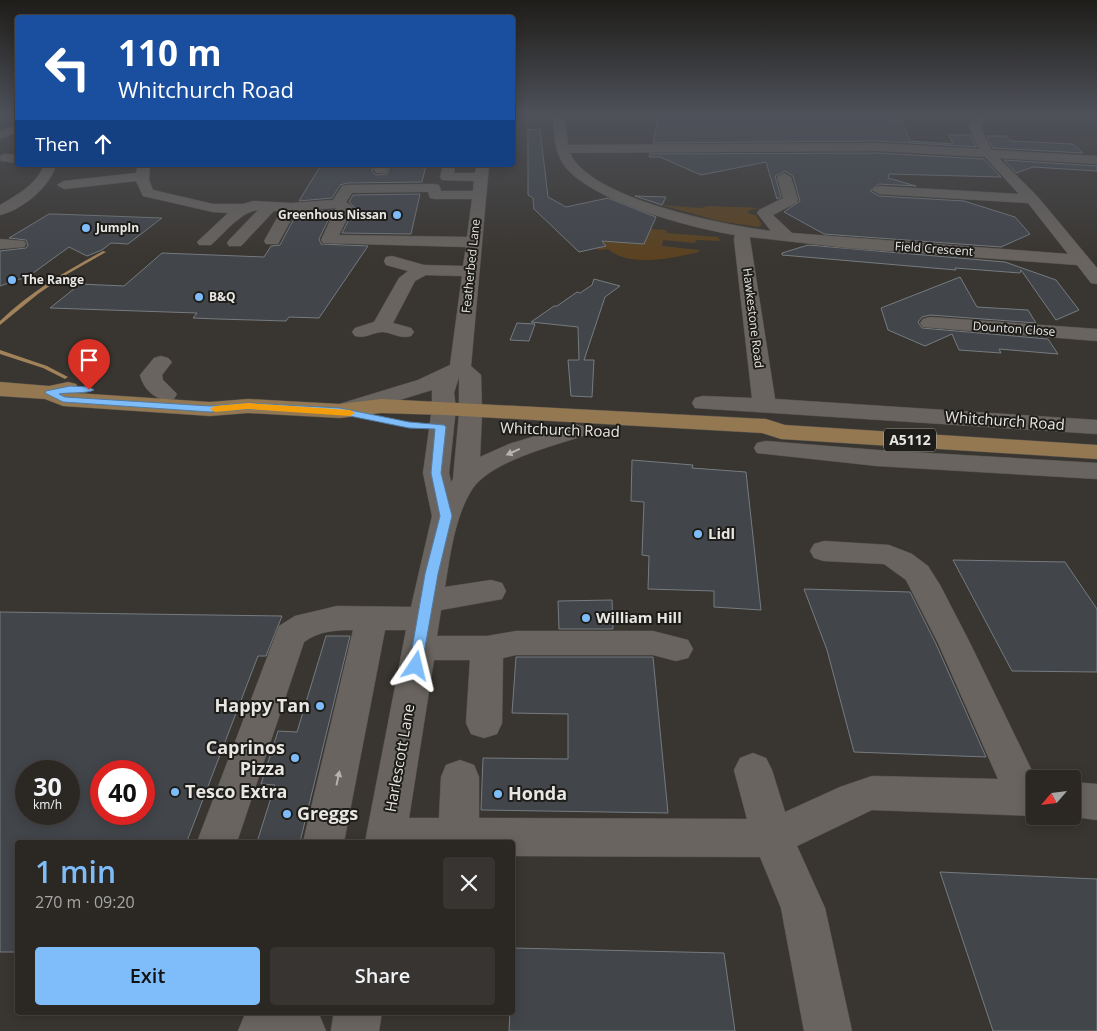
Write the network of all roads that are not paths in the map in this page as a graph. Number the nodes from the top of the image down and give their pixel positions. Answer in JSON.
{"nodes":[{"id":1,"x":570,"y":163,"type":"edge"},
{"id":2,"x":999,"y":163,"type":"edge"},
{"id":3,"x":49,"y":167,"type":"edge"},
{"id":4,"x":449,"y":167,"type":"edge"},
{"id":5,"x":143,"y":170,"type":"edge"},
{"id":6,"x":482,"y":171,"type":"edge"},
{"id":7,"x":784,"y":177,"type":"dead end"},
{"id":8,"x":64,"y":185,"type":"dead end"},
{"id":9,"x":879,"y":190,"type":"dead end"},
{"id":10,"x":1,"y":192,"type":"edge"},
{"id":11,"x":30,"y":192,"type":"junction"},
{"id":12,"x":479,"y":195,"type":"junction"},
{"id":13,"x":1032,"y":199,"type":"junction"},
{"id":14,"x":338,"y":204,"type":"junction"},
{"id":15,"x":269,"y":207,"type":"junction"},
{"id":16,"x":291,"y":207,"type":"junction"},
{"id":17,"x":245,"y":209,"type":"junction"},
{"id":18,"x":0,"y":211,"type":"edge"},
{"id":19,"x":750,"y":232,"type":"junction"},
{"id":20,"x":781,"y":232,"type":"junction"},
{"id":21,"x":272,"y":241,"type":"dead end"},
{"id":22,"x":205,"y":242,"type":"dead end"},
{"id":23,"x":474,"y":242,"type":"junction"},
{"id":24,"x":235,"y":243,"type":"dead end"},
{"id":25,"x":392,"y":261,"type":"dead end"},
{"id":26,"x":423,"y":270,"type":"junction"},
{"id":27,"x":1092,"y":270,"type":"edge"},
{"id":28,"x":470,"y":271,"type":"junction"},
{"id":29,"x":930,"y":323,"type":"dead end"},
{"id":30,"x":382,"y":326,"type":"junction"},
{"id":31,"x":362,"y":332,"type":"dead end"},
{"id":32,"x":404,"y":332,"type":"dead end"},
{"id":33,"x":1097,"y":336,"type":"edge"},
{"id":34,"x":161,"y":362,"type":"dead end"},
{"id":35,"x":454,"y":371,"type":"junction"},
{"id":36,"x":0,"y":389,"type":"edge"},
{"id":37,"x":50,"y":393,"type":"junction"},
{"id":38,"x":166,"y":394,"type":"junction"},
{"id":39,"x":703,"y":403,"type":"dead end"},
{"id":40,"x":764,"y":405,"type":"junction"},
{"id":41,"x":248,"y":406,"type":"junction"},
{"id":42,"x":340,"y":411,"type":"junction"},
{"id":43,"x":442,"y":417,"type":"junction"},
{"id":44,"x":470,"y":418,"type":"junction"},
{"id":45,"x":1097,"y":427,"type":"edge"},
{"id":46,"x":575,"y":431,"type":"junction"},
{"id":47,"x":774,"y":440,"type":"junction"},
{"id":48,"x":873,"y":447,"type":"junction"},
{"id":49,"x":1097,"y":452,"type":"edge"},
{"id":50,"x":1097,"y":471,"type":"edge"},
{"id":51,"x":466,"y":480,"type":"junction"},
{"id":52,"x":446,"y":516,"type":"junction"},
{"id":53,"x":824,"y":551,"type":"dead end"},
{"id":54,"x":425,"y":610,"type":"junction"},
{"id":55,"x":372,"y":617,"type":"junction"},
{"id":56,"x":487,"y":648,"type":"junction"},
{"id":57,"x":676,"y":649,"type":"dead end"},
{"id":58,"x":484,"y":723,"type":"dead end"},
{"id":59,"x":753,"y":770,"type":"dead end"},
{"id":60,"x":460,"y":777,"type":"dead end"},
{"id":61,"x":1026,"y":789,"type":"edge"},
{"id":62,"x":1026,"y":797,"type":"edge"},
{"id":63,"x":1081,"y":801,"type":"edge"},
{"id":64,"x":1097,"y":802,"type":"edge"},
{"id":65,"x":458,"y":837,"type":"junction"},
{"id":66,"x":772,"y":838,"type":"junction"},
{"id":67,"x":218,"y":840,"type":"edge"},
{"id":68,"x":324,"y":840,"type":"edge"},
{"id":69,"x":386,"y":840,"type":"edge"},
{"id":70,"x":358,"y":1015,"type":"edge"},
{"id":71,"x":262,"y":1031,"type":"edge"},
{"id":72,"x":302,"y":1031,"type":"edge"},
{"id":73,"x":355,"y":1031,"type":"edge"},
{"id":74,"x":828,"y":1031,"type":"edge"}],
"edges":[{"from":1,"to":19,"type":"street"},
{"from":2,"to":13,"type":"street"},
{"from":3,"to":11,"type":"street"},
{"from":4,"to":6,"type":"street"},
{"from":5,"to":8,"type":"street"},
{"from":5,"to":17,"type":"street"},
{"from":6,"to":12,"type":"street","name":"Featherbed Lane"},
{"from":7,"to":20,"type":"street"},
{"from":9,"to":13,"type":"street"},
{"from":10,"to":11,"type":"street"},
{"from":11,"to":18,"type":"street"},
{"from":12,"to":14,"type":"street"},
{"from":12,"to":23,"type":"street","name":"Featherbed Lane"},
{"from":13,"to":27,"type":"street"},
{"from":14,"to":16,"type":"street"},
{"from":14,"to":23,"type":"street"},
{"from":15,"to":16,"type":"street"},
{"from":15,"to":17,"type":"street"},
{"from":15,"to":24,"type":"street"},
{"from":16,"to":21,"type":"street"},
{"from":17,"to":22,"type":"street"},
{"from":19,"to":20,"type":"street"},
{"from":19,"to":40,"type":"street","name":"Hawkestone Road"},
{"from":20,"to":27,"type":"street","name":"Field Crescent"},
{"from":23,"to":28,"type":"street","name":"Featherbed Lane"},
{"from":25,"to":26,"type":"street"},
{"from":26,"to":28,"type":"street"},
{"from":26,"to":30,"type":"street"},
{"from":28,"to":35,"type":"street","name":"Featherbed Lane"},
{"from":29,"to":33,"type":"street","name":"Dounton Close"},
{"from":30,"to":31,"type":"street"},
{"from":30,"to":32,"type":"street"},
{"from":34,"to":38,"type":"street"},
{"from":35,"to":42,"type":"street"},
{"from":35,"to":43,"type":"street","name":"Featherbed Lane"},
{"from":35,"to":44,"type":"street"},
{"from":36,"to":37,"type":"main road"},
{"from":37,"to":38,"type":"main road"},
{"from":37,"to":41,"type":"main road"},
{"from":38,"to":41,"type":"main road"},
{"from":39,"to":40,"type":"street","name":"Whitchurch Road"},
{"from":40,"to":45,"type":"street","name":"Whitchurch Road"},
{"from":41,"to":42,"type":"main road","name":"Whitchurch Road"},
{"from":42,"to":43,"type":"main road","name":"Whitchurch Road"},
{"from":43,"to":44,"type":"main road","name":"Whitchurch Road"},
{"from":43,"to":52,"type":"street","name":"Harlescott Lane"},
{"from":44,"to":46,"type":"main road","name":"Whitchurch Road"},
{"from":44,"to":47,"type":"main road","name":"Whitchurch Road"},
{"from":44,"to":51,"type":"street"},
{"from":46,"to":47,"type":"main road","name":"Whitchurch Road"},
{"from":46,"to":51,"type":"street","one_way":true},
{"from":47,"to":48,"type":"street","name":"Whitchurch Road"},
{"from":48,"to":49,"type":"main road","name":"Whitchurch Road","number":"A5112"},
{"from":48,"to":50,"type":"street","name":"Whitchurch Road"},
{"from":51,"to":52,"type":"street"},
{"from":52,"to":54,"type":"street","name":"Harlescott Lane"},
{"from":53,"to":61,"type":"street"},
{"from":54,"to":55,"type":"street"},
{"from":54,"to":56,"type":"street"},
{"from":54,"to":69,"type":"street","name":"Harlescott Lane"},
{"from":55,"to":67,"type":"street"},
{"from":68,"to":55,"type":"street","one_way":true},
{"from":56,"to":57,"type":"street"},
{"from":56,"to":58,"type":"street"},
{"from":59,"to":66,"type":"street"},
{"from":60,"to":65,"type":"street"},
{"from":62,"to":66,"type":"street"},
{"from":63,"to":64,"type":"street"},
{"from":65,"to":66,"type":"street"},
{"from":65,"to":69,"type":"street"},
{"from":66,"to":74,"type":"street"},
{"from":70,"to":73,"type":"street"},
{"from":71,"to":72,"type":"street"}]}
